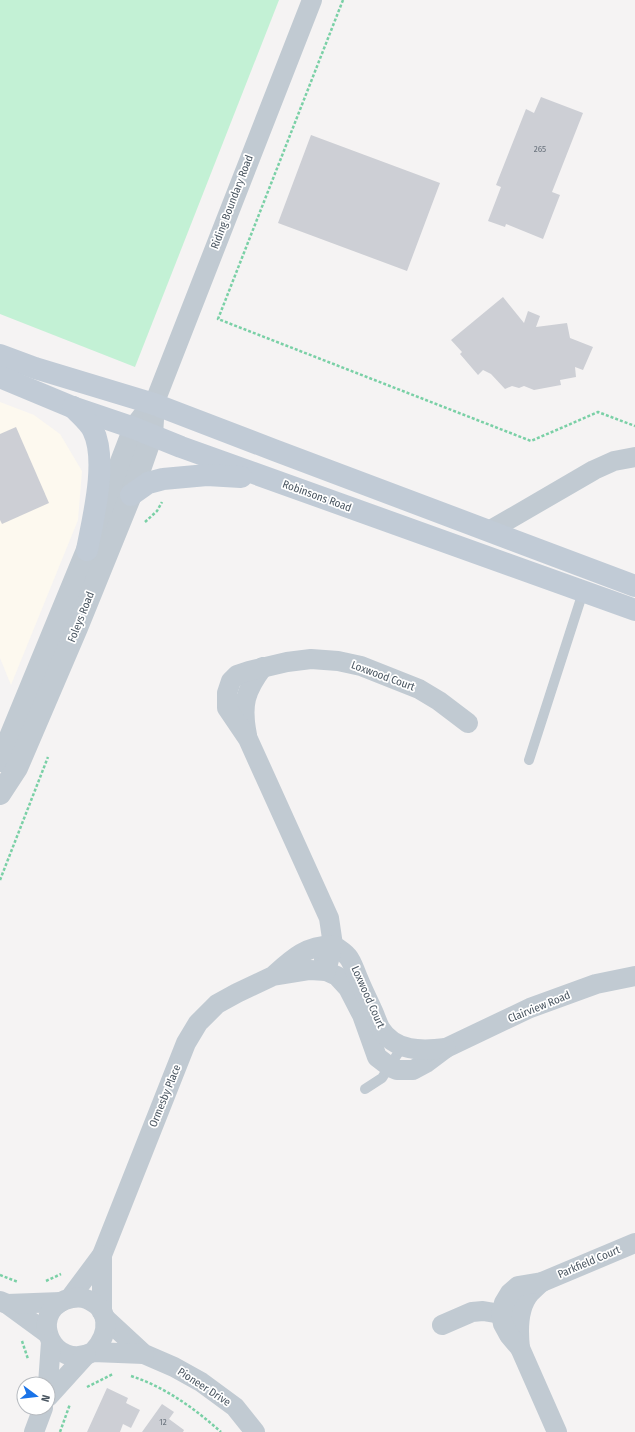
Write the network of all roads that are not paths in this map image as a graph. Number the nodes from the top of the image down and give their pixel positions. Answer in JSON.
{"nodes":[{"id":1,"x":312,"y":0,"type":"edge"},
{"id":2,"x":0,"y":355,"type":"edge"},
{"id":3,"x":0,"y":377,"type":"edge"},
{"id":4,"x":154,"y":404,"type":"junction"},
{"id":5,"x":72,"y":406,"type":"junction"},
{"id":6,"x":143,"y":431,"type":"junction"},
{"id":7,"x":635,"y":457,"type":"edge"},
{"id":8,"x":268,"y":479,"type":"junction"},
{"id":9,"x":131,"y":495,"type":"junction"},
{"id":10,"x":489,"y":531,"type":"junction"},
{"id":11,"x":87,"y":550,"type":"junction"},
{"id":12,"x":591,"y":570,"type":"junction"},
{"id":13,"x":635,"y":586,"type":"edge"},
{"id":14,"x":584,"y":591,"type":"junction"},
{"id":15,"x":635,"y":610,"type":"edge"},
{"id":16,"x":468,"y":723,"type":"dead end"},
{"id":17,"x":529,"y":760,"type":"dead end"},
{"id":18,"x":0,"y":761,"type":"edge"},
{"id":19,"x":0,"y":794,"type":"edge"},
{"id":20,"x":327,"y":945,"type":"junction"},
{"id":21,"x":326,"y":971,"type":"junction"},
{"id":22,"x":273,"y":976,"type":"junction"},
{"id":23,"x":635,"y":976,"type":"edge"},
{"id":24,"x":402,"y":1047,"type":"junction"},
{"id":25,"x":446,"y":1048,"type":"junction"},
{"id":26,"x":390,"y":1067,"type":"junction"},
{"id":27,"x":365,"y":1089,"type":"dead end"},
{"id":28,"x":635,"y":1243,"type":"edge"},
{"id":29,"x":102,"y":1254,"type":"junction"},
{"id":30,"x":542,"y":1282,"type":"junction"},
{"id":31,"x":66,"y":1300,"type":"junction"},
{"id":32,"x":3,"y":1302,"type":"edge"},
{"id":33,"x":501,"y":1314,"type":"junction"},
{"id":34,"x":103,"y":1315,"type":"junction"},
{"id":35,"x":442,"y":1325,"type":"dead end"},
{"id":36,"x":49,"y":1338,"type":"junction"},
{"id":37,"x":520,"y":1348,"type":"junction"},
{"id":38,"x":90,"y":1353,"type":"junction"},
{"id":39,"x":144,"y":1354,"type":"junction"},
{"id":40,"x":48,"y":1376,"type":"edge"},
{"id":41,"x":56,"y":1389,"type":"edge"},
{"id":42,"x":40,"y":1416,"type":"edge"},
{"id":43,"x":34,"y":1432,"type":"edge"},
{"id":44,"x":255,"y":1432,"type":"edge"},
{"id":45,"x":557,"y":1432,"type":"edge"}],
"edges":[{"from":1,"to":4,"type":"street","name":"Riding Boundary Road"},
{"from":2,"to":4,"type":"main road"},
{"from":3,"to":5,"type":"main road","name":"Robinsons Road"},
{"from":4,"to":6,"type":"street"},
{"from":4,"to":10,"type":"main road"},
{"from":5,"to":6,"type":"main road","name":"Robinsons Road"},
{"from":5,"to":11,"type":"main road"},
{"from":6,"to":8,"type":"main road","name":"Robinsons Road"},
{"from":6,"to":9,"type":"street","name":"Foleys Road"},
{"from":6,"to":11,"type":"street","name":"Foleys Road"},
{"from":7,"to":10,"type":"street"},
{"from":8,"to":9,"type":"main road"},
{"from":8,"to":14,"type":"main road","name":"Robinsons Road"},
{"from":9,"to":19,"type":"street","name":"Foleys Road"},
{"from":10,"to":12,"type":"main road"},
{"from":11,"to":18,"type":"street","name":"Foleys Road"},
{"from":12,"to":13,"type":"main road"},
{"from":12,"to":14,"type":"lane"},
{"from":14,"to":15,"type":"main road","name":"Robinsons Road"},
{"from":14,"to":17,"type":"lane"},
{"from":16,"to":20,"type":"street","name":"Loxwood Court"},
{"from":20,"to":21,"type":"street"},
{"from":20,"to":22,"type":"street","name":"Ormesby Place"},
{"from":20,"to":24,"type":"street","name":"Loxwood Court"},
{"from":21,"to":22,"type":"street","name":"Ormesby Place"},
{"from":21,"to":26,"type":"street","name":"Loxwood Court"},
{"from":22,"to":29,"type":"street","name":"Ormesby Place"},
{"from":23,"to":25,"type":"street","name":"Clairview Road"},
{"from":24,"to":25,"type":"street","name":"Clairview Road"},
{"from":24,"to":26,"type":"lane"},
{"from":25,"to":26,"type":"street","name":"Clairview Road"},
{"from":26,"to":27,"type":"lane"},
{"from":28,"to":30,"type":"street","name":"Parkfield Court"},
{"from":29,"to":31,"type":"street","name":"Ormesby Place"},
{"from":29,"to":34,"type":"street","name":"Ormesby Place"},
{"from":30,"to":33,"type":"street","name":"Parkfield Court"},
{"from":30,"to":37,"type":"street","name":"Parkfield Court"},
{"from":31,"to":32,"type":"street"},
{"from":31,"to":34,"type":"street"},
{"from":31,"to":36,"type":"street"},
{"from":32,"to":36,"type":"street"},
{"from":33,"to":35,"type":"street"},
{"from":33,"to":37,"type":"street","name":"Parkfield Court"},
{"from":34,"to":38,"type":"street"},
{"from":34,"to":39,"type":"street","name":"Pioneer Drive"},
{"from":36,"to":38,"type":"street"},
{"from":36,"to":40,"type":"street"},
{"from":37,"to":45,"type":"street","name":"Parkfield Court"},
{"from":38,"to":39,"type":"street","name":"Pioneer Drive"},
{"from":38,"to":41,"type":"street"},
{"from":39,"to":44,"type":"street","name":"Pioneer Drive"},
{"from":42,"to":43,"type":"street"}]}
